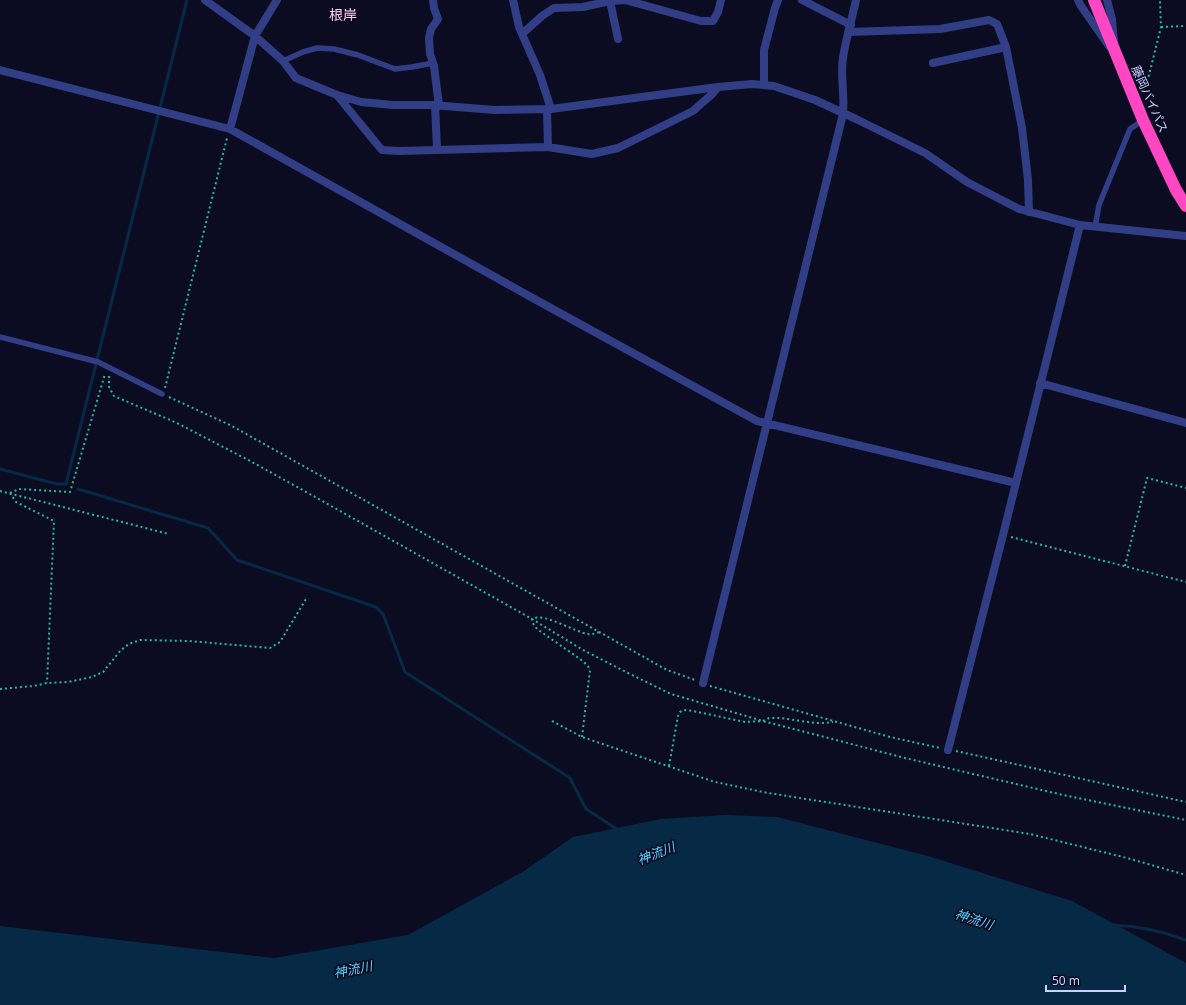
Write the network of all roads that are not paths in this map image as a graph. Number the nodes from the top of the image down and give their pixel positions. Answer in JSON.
{"nodes":[{"id":1,"x":205,"y":0,"type":"edge"},
{"id":2,"x":277,"y":0,"type":"edge"},
{"id":3,"x":433,"y":0,"type":"edge"},
{"id":4,"x":514,"y":0,"type":"edge"},
{"id":5,"x":722,"y":0,"type":"edge"},
{"id":6,"x":778,"y":0,"type":"edge"},
{"id":7,"x":802,"y":0,"type":"edge"},
{"id":8,"x":856,"y":0,"type":"edge"},
{"id":9,"x":1078,"y":0,"type":"edge"},
{"id":10,"x":1094,"y":0,"type":"edge"},
{"id":11,"x":1107,"y":0,"type":"edge"},
{"id":12,"x":610,"y":1,"type":"junction"},
{"id":13,"x":850,"y":28,"type":"junction"},
{"id":14,"x":522,"y":34,"type":"junction"},
{"id":15,"x":255,"y":36,"type":"junction"},
{"id":16,"x":618,"y":39,"type":"dead end"},
{"id":17,"x":1006,"y":47,"type":"junction"},
{"id":18,"x":1115,"y":55,"type":"junction"},
{"id":19,"x":283,"y":61,"type":"junction"},
{"id":20,"x":433,"y":63,"type":"junction"},
{"id":21,"x":934,"y":63,"type":"dead end"},
{"id":22,"x":0,"y":70,"type":"edge"},
{"id":23,"x":764,"y":85,"type":"junction"},
{"id":24,"x":718,"y":87,"type":"junction"},
{"id":25,"x":337,"y":95,"type":"junction"},
{"id":26,"x":437,"y":106,"type":"junction"},
{"id":27,"x":549,"y":109,"type":"junction"},
{"id":28,"x":843,"y":114,"type":"junction"},
{"id":29,"x":1143,"y":120,"type":"junction"},
{"id":30,"x":230,"y":129,"type":"junction"},
{"id":31,"x":548,"y":147,"type":"junction"},
{"id":32,"x":437,"y":149,"type":"junction"},
{"id":33,"x":1186,"y":206,"type":"edge"},
{"id":34,"x":1029,"y":212,"type":"junction"},
{"id":35,"x":1080,"y":225,"type":"junction"},
{"id":36,"x":1095,"y":227,"type":"junction"},
{"id":37,"x":1186,"y":236,"type":"edge"},
{"id":38,"x":0,"y":337,"type":"edge"},
{"id":39,"x":1040,"y":384,"type":"junction"},
{"id":40,"x":162,"y":394,"type":"road end"},
{"id":41,"x":767,"y":423,"type":"junction"},
{"id":42,"x":1186,"y":423,"type":"edge"},
{"id":43,"x":1016,"y":483,"type":"junction"},
{"id":44,"x":703,"y":683,"type":"road end"},
{"id":45,"x":948,"y":750,"type":"road end"}],
"edges":[{"from":1,"to":15,"type":"street"},
{"from":2,"to":15,"type":"street"},
{"from":3,"to":20,"type":"street"},
{"from":4,"to":14,"type":"street"},
{"from":5,"to":12,"type":"street"},
{"from":6,"to":23,"type":"street"},
{"from":7,"to":13,"type":"street"},
{"from":8,"to":13,"type":"street"},
{"from":9,"to":18,"type":"street"},
{"from":10,"to":18,"type":"highway","name":"藤岡バイパス"},
{"from":11,"to":18,"type":"street"},
{"from":12,"to":14,"type":"street"},
{"from":12,"to":16,"type":"street"},
{"from":13,"to":17,"type":"street"},
{"from":13,"to":28,"type":"street"},
{"from":14,"to":27,"type":"street"},
{"from":15,"to":19,"type":"street"},
{"from":15,"to":30,"type":"street"},
{"from":17,"to":21,"type":"street"},
{"from":17,"to":34,"type":"street"},
{"from":18,"to":29,"type":"highway","name":"藤岡バイパス"},
{"from":19,"to":20,"type":"lane"},
{"from":19,"to":25,"type":"street"},
{"from":20,"to":26,"type":"street"},
{"from":22,"to":30,"type":"street"},
{"from":23,"to":24,"type":"street"},
{"from":23,"to":28,"type":"street"},
{"from":24,"to":27,"type":"street"},
{"from":24,"to":31,"type":"street"},
{"from":25,"to":26,"type":"street"},
{"from":25,"to":32,"type":"street"},
{"from":26,"to":27,"type":"street"},
{"from":26,"to":32,"type":"street"},
{"from":27,"to":31,"type":"street"},
{"from":28,"to":34,"type":"street"},
{"from":28,"to":41,"type":"street"},
{"from":29,"to":33,"type":"highway","name":"藤岡バイパス"},
{"from":29,"to":36,"type":"lane"},
{"from":30,"to":41,"type":"street"},
{"from":31,"to":32,"type":"street"},
{"from":34,"to":35,"type":"street"},
{"from":35,"to":36,"type":"street"},
{"from":35,"to":39,"type":"street"},
{"from":36,"to":37,"type":"street"},
{"from":38,"to":40,"type":"lane"},
{"from":39,"to":42,"type":"street"},
{"from":39,"to":43,"type":"street"},
{"from":41,"to":43,"type":"street"},
{"from":41,"to":44,"type":"street"},
{"from":43,"to":45,"type":"street"}]}
